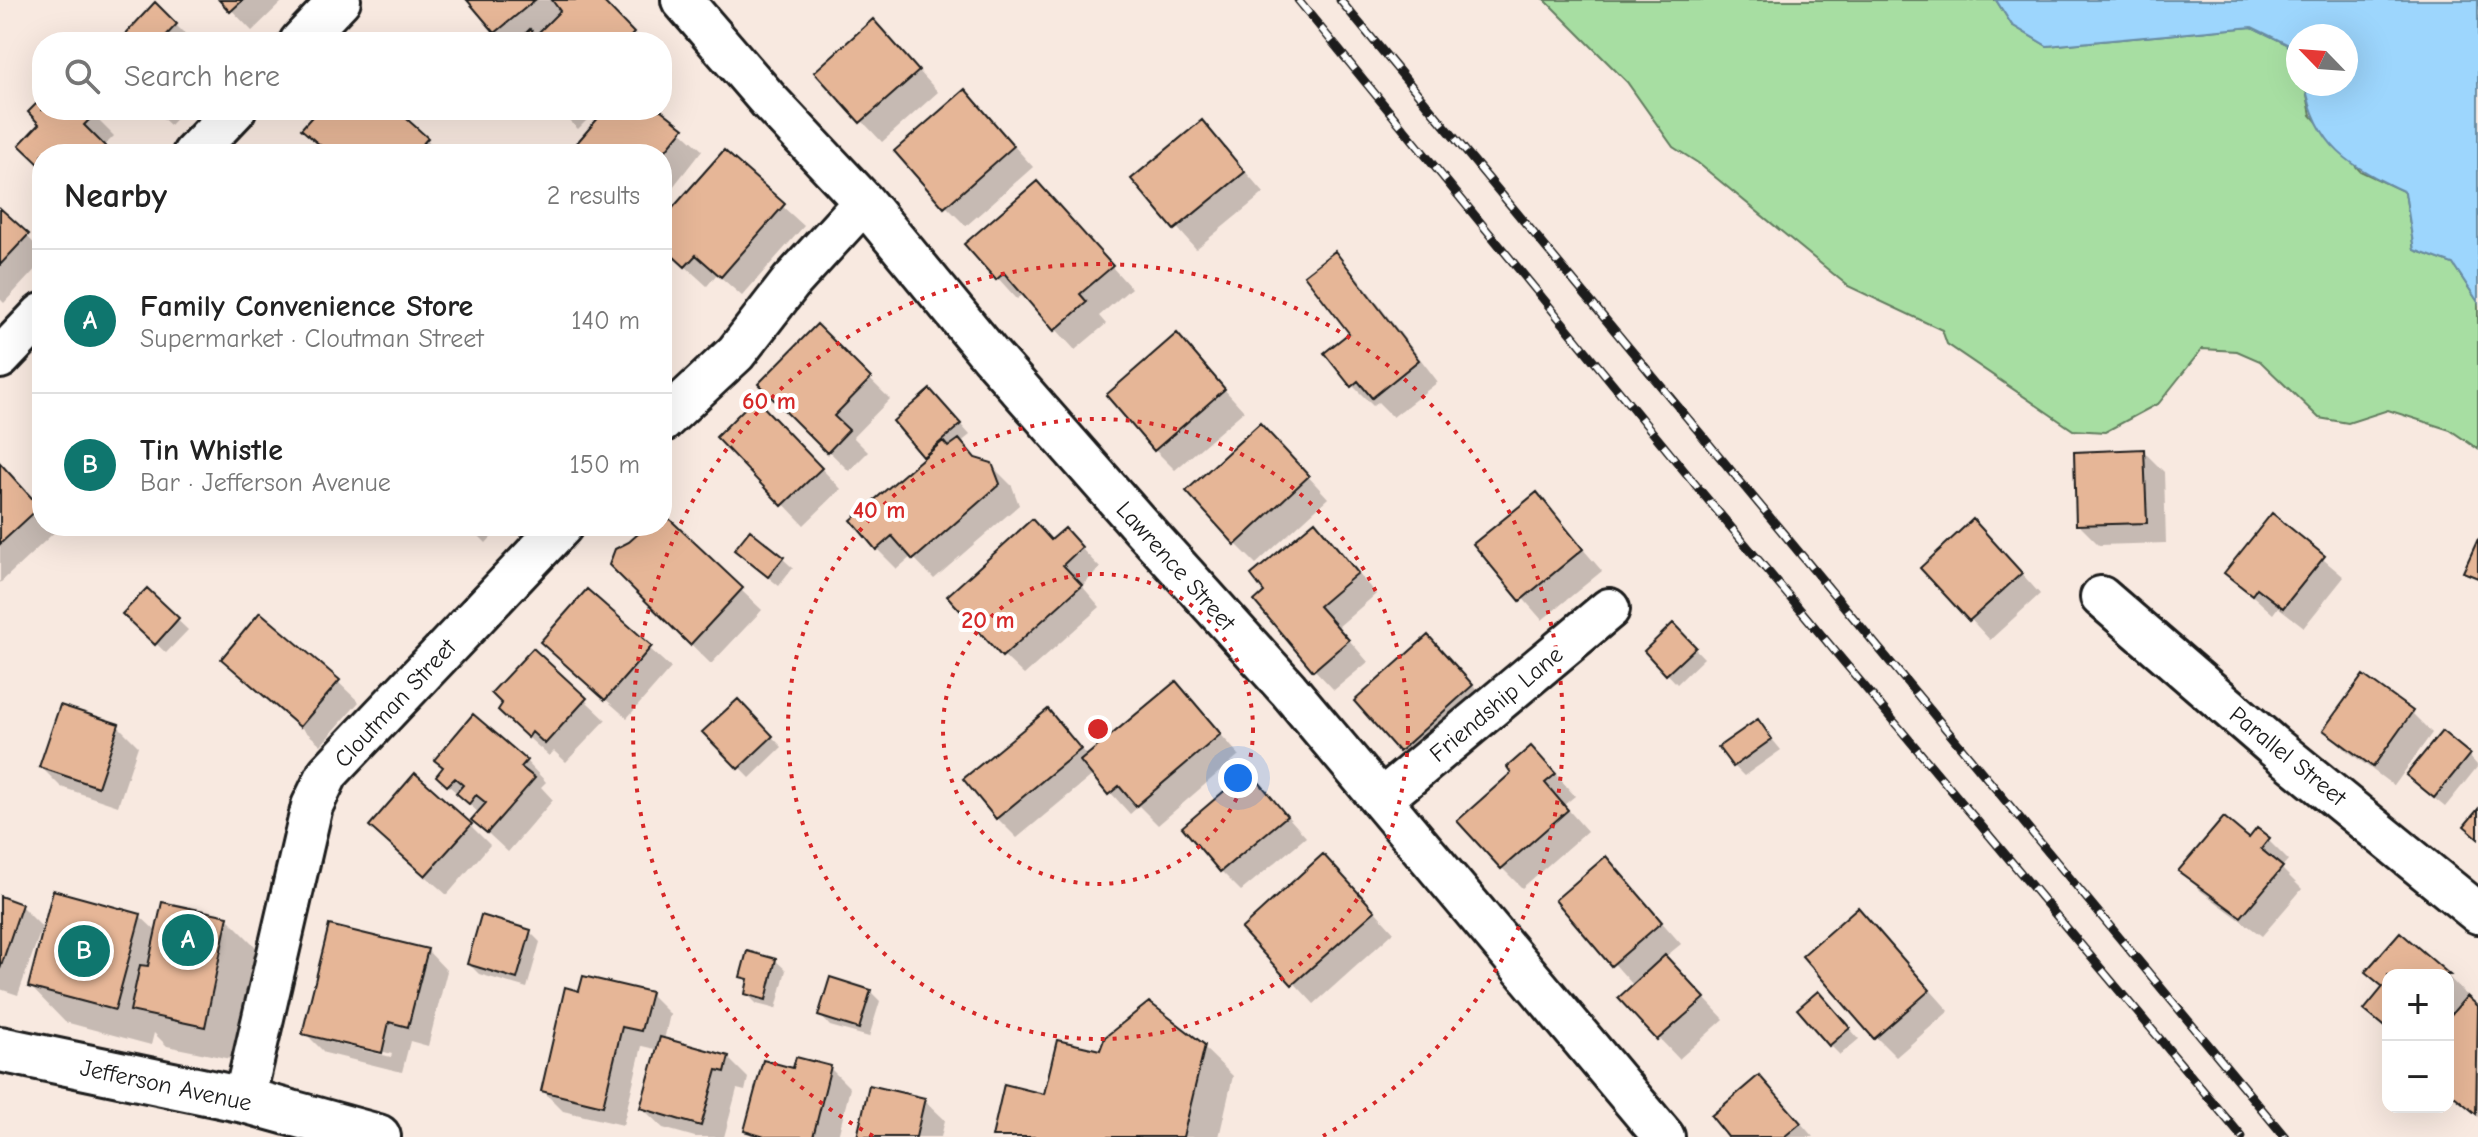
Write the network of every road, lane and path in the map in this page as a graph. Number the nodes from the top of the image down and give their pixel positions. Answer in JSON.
{"nodes":[{"id":1,"x":340,"y":0,"type":"edge"},
{"id":2,"x":682,"y":0,"type":"edge"},
{"id":3,"x":310,"y":32,"type":"edge"},
{"id":4,"x":225,"y":120,"type":"edge"},
{"id":5,"x":203,"y":144,"type":"edge"},
{"id":6,"x":864,"y":202,"type":"junction"},
{"id":7,"x":32,"y":324,"type":"edge"},
{"id":8,"x":0,"y":358,"type":"edge"},
{"id":9,"x":672,"y":413,"type":"edge"},
{"id":10,"x":553,"y":536,"type":"edge"},
{"id":11,"x":2101,"y":597,"type":"dead end"},
{"id":12,"x":1609,"y":609,"type":"dead end"},
{"id":13,"x":1382,"y":799,"type":"junction"},
{"id":14,"x":2478,"y":913,"type":"edge"},
{"id":15,"x":0,"y":1049,"type":"edge"},
{"id":16,"x":244,"y":1100,"type":"junction"},
{"id":17,"x":378,"y":1137,"type":"edge"},
{"id":18,"x":1664,"y":1137,"type":"edge"}],
"edges":[{"from":1,"to":3,"type":"street"},
{"from":2,"to":6,"type":"street","name":"Lawrence Street"},
{"from":4,"to":5,"type":"street"},
{"from":6,"to":9,"type":"street"},
{"from":6,"to":13,"type":"street","name":"Lawrence Street"},
{"from":7,"to":8,"type":"street"},
{"from":10,"to":16,"type":"street","name":"Cloutman Street"},
{"from":11,"to":14,"type":"street","name":"Parallel Street"},
{"from":12,"to":13,"type":"street","name":"Friendship Lane"},
{"from":13,"to":18,"type":"street","name":"Lawrence Street"},
{"from":15,"to":16,"type":"main road","name":"Jefferson Avenue"},
{"from":16,"to":17,"type":"main road","name":"Jefferson Avenue"}]}
